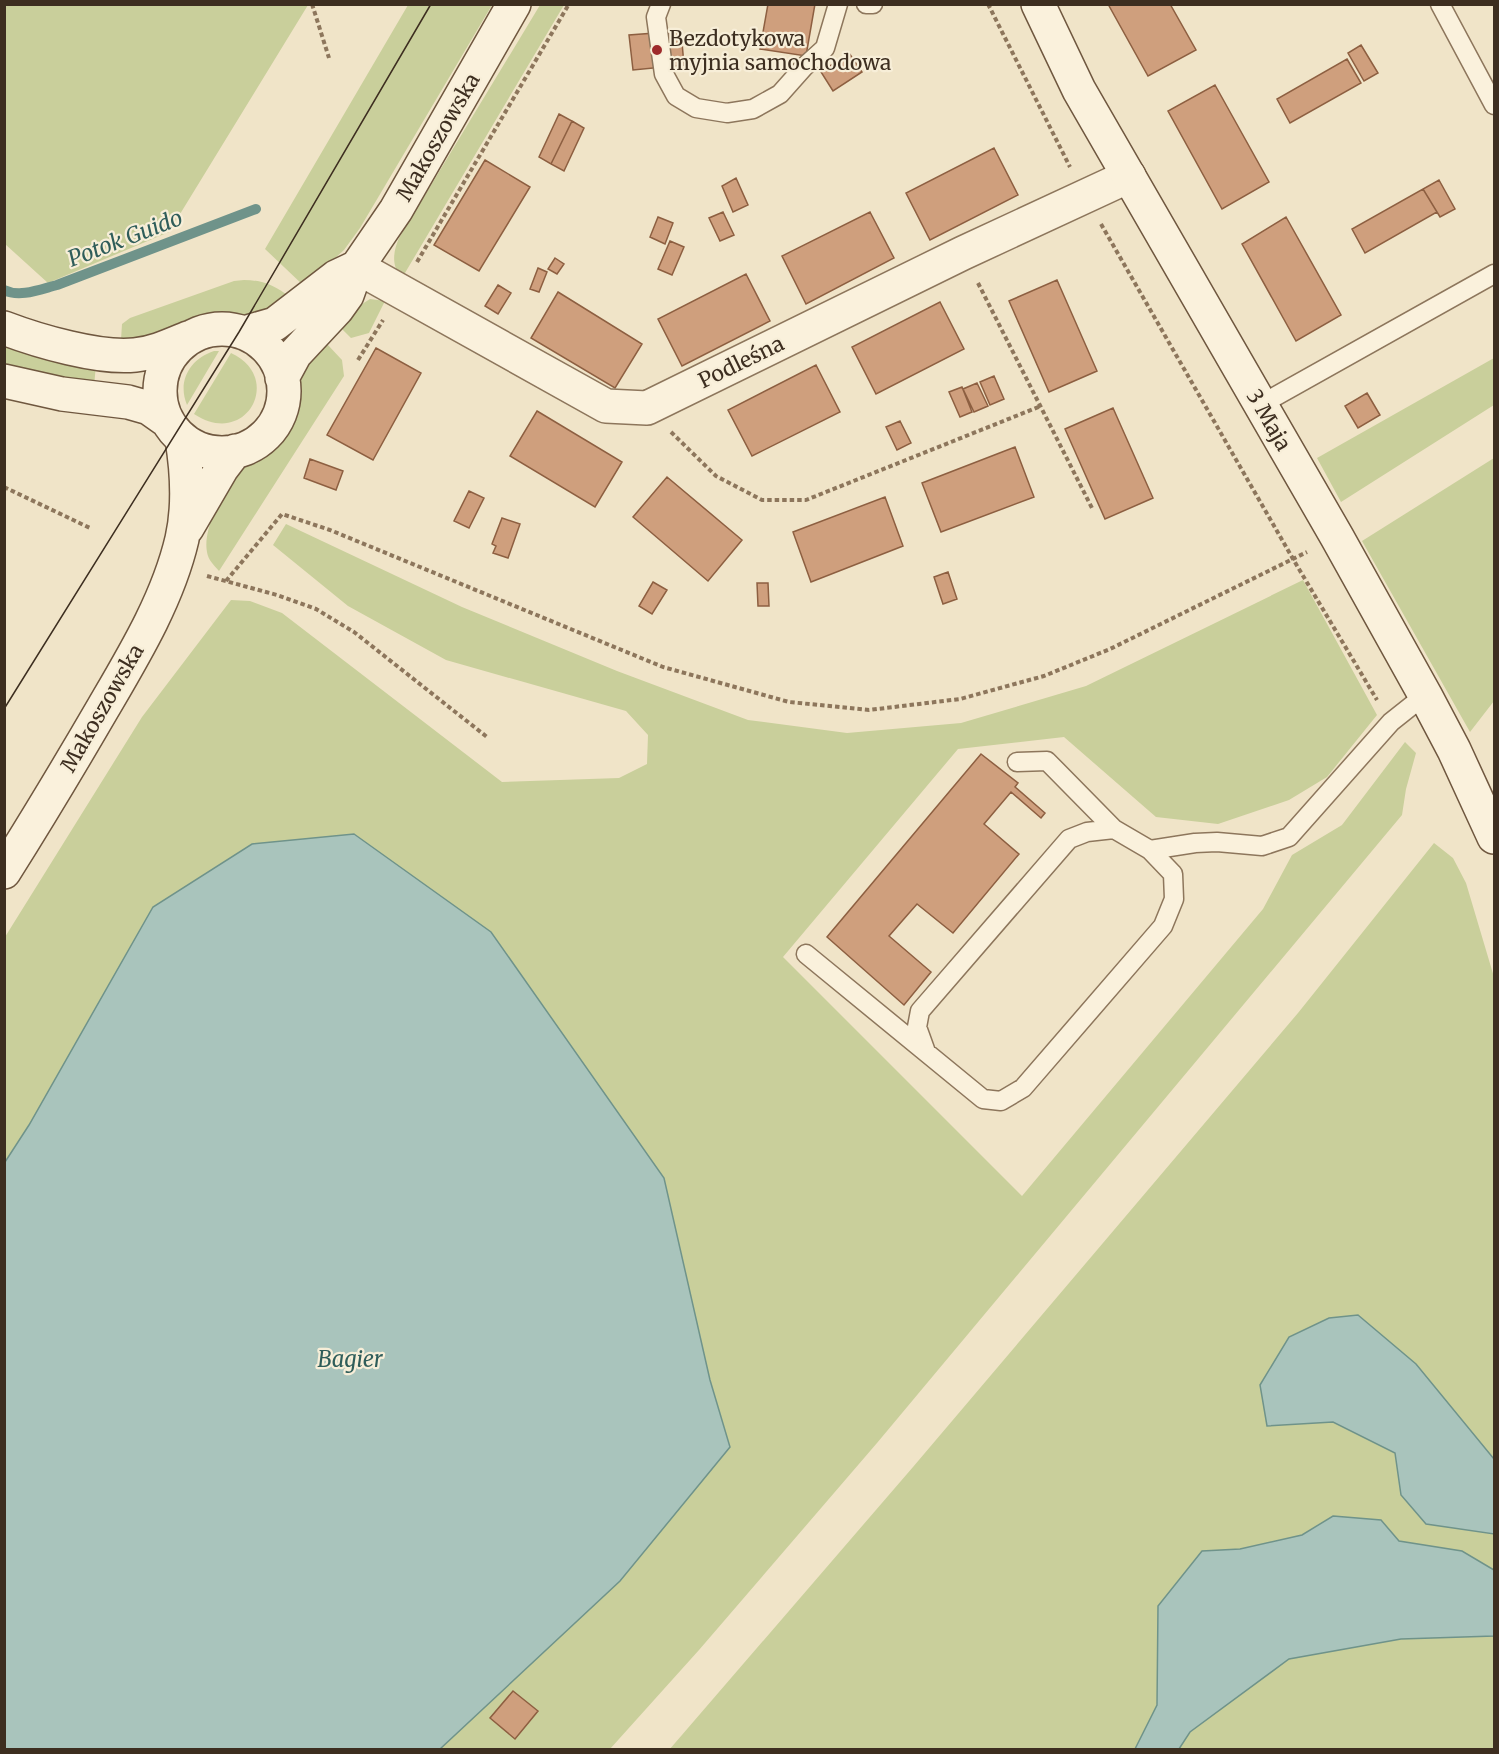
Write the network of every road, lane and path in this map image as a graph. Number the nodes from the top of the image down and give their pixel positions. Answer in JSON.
{"nodes":[{"id":1,"x":312,"y":4,"type":"edge"},
{"id":2,"x":514,"y":4,"type":"edge"},
{"id":3,"x":569,"y":4,"type":"edge"},
{"id":4,"x":661,"y":4,"type":"edge"},
{"id":5,"x":838,"y":4,"type":"edge"},
{"id":6,"x":866,"y":4,"type":"edge"},
{"id":7,"x":873,"y":4,"type":"edge"},
{"id":8,"x":988,"y":4,"type":"edge"},
{"id":9,"x":1038,"y":4,"type":"edge"},
{"id":10,"x":1440,"y":4,"type":"edge"},
{"id":11,"x":329,"y":58,"type":"dead end"},
{"id":12,"x":1494,"y":105,"type":"edge"},
{"id":13,"x":1130,"y":176,"type":"junction"},
{"id":14,"x":1085,"y":196,"type":"junction"},
{"id":15,"x":963,"y":253,"type":"junction"},
{"id":16,"x":357,"y":267,"type":"junction"},
{"id":17,"x":1494,"y":274,"type":"edge"},
{"id":18,"x":400,"y":291,"type":"junction"},
{"id":19,"x":4,"y":328,"type":"edge"},
{"id":20,"x":244,"y":333,"type":"junction"},
{"id":21,"x":194,"y":336,"type":"junction"},
{"id":22,"x":358,"y":360,"type":"dead end"},
{"id":23,"x":282,"y":378,"type":"junction"},
{"id":24,"x":4,"y":381,"type":"edge"},
{"id":25,"x":1260,"y":405,"type":"junction"},
{"id":26,"x":1041,"y":406,"type":"junction"},
{"id":27,"x":647,"y":408,"type":"junction"},
{"id":28,"x":174,"y":430,"type":"junction"},
{"id":29,"x":235,"y":451,"type":"junction"},
{"id":30,"x":4,"y":487,"type":"edge"},
{"id":31,"x":1094,"y":510,"type":"dead end"},
{"id":32,"x":90,"y":528,"type":"dead end"},
{"id":33,"x":183,"y":536,"type":"junction"},
{"id":34,"x":1337,"y":537,"type":"junction"},
{"id":35,"x":1293,"y":559,"type":"junction"},
{"id":36,"x":174,"y":567,"type":"junction"},
{"id":37,"x":226,"y":581,"type":"junction"},
{"id":38,"x":1425,"y":695,"type":"junction"},
{"id":39,"x":1391,"y":722,"type":"junction"},
{"id":40,"x":487,"y":737,"type":"dead end"},
{"id":41,"x":1017,"y":762,"type":"dead end"},
{"id":42,"x":1486,"y":795,"type":"edge"},
{"id":43,"x":1114,"y":830,"type":"junction"},
{"id":44,"x":1494,"y":837,"type":"edge"},
{"id":45,"x":1150,"y":850,"type":"junction"},
{"id":46,"x":4,"y":872,"type":"edge"},
{"id":47,"x":806,"y":954,"type":"dead end"},
{"id":48,"x":926,"y":1052,"type":"junction"}],
"edges":[{"from":1,"to":11,"type":"path"},
{"from":2,"to":16,"type":"main road","name":"Makoszowska"},
{"from":3,"to":18,"type":"path"},
{"from":4,"to":5,"type":"lane"},
{"from":6,"to":7,"type":"lane"},
{"from":8,"to":14,"type":"path"},
{"from":9,"to":13,"type":"main road","name":"3 Maja"},
{"from":10,"to":12,"type":"lane"},
{"from":13,"to":14,"type":"main road","name":"Podleśna"},
{"from":13,"to":25,"type":"main road","name":"3 Maja"},
{"from":14,"to":15,"type":"main road","name":"Podleśna"},
{"from":14,"to":35,"type":"path"},
{"from":15,"to":26,"type":"path"},
{"from":15,"to":27,"type":"main road","name":"Podleśna"},
{"from":16,"to":18,"type":"main road","name":"Podleśna"},
{"from":16,"to":20,"type":"main road","name":"Makoszowska"},
{"from":16,"to":23,"type":"main road","name":"Makoszowska"},
{"from":17,"to":25,"type":"lane"},
{"from":18,"to":22,"type":"path"},
{"from":18,"to":27,"type":"main road","name":"Podleśna"},
{"from":19,"to":21,"type":"main road"},
{"from":20,"to":21,"type":"main road","name":"Makoszowska"},
{"from":20,"to":23,"type":"main road","name":"Makoszowska"},
{"from":21,"to":28,"type":"main road","name":"Makoszowska"},
{"from":23,"to":29,"type":"main road","name":"Makoszowska"},
{"from":24,"to":28,"type":"main road"},
{"from":25,"to":34,"type":"main road","name":"3 Maja"},
{"from":26,"to":27,"type":"path"},
{"from":26,"to":31,"type":"path"},
{"from":28,"to":29,"type":"main road","name":"Makoszowska"},
{"from":28,"to":33,"type":"main road","name":"Makoszowska"},
{"from":29,"to":33,"type":"main road","name":"Makoszowska"},
{"from":30,"to":32,"type":"path"},
{"from":33,"to":36,"type":"main road","name":"Makoszowska"},
{"from":34,"to":35,"type":"path"},
{"from":34,"to":38,"type":"main road","name":"3 Maja"},
{"from":35,"to":37,"type":"path"},
{"from":35,"to":39,"type":"path"},
{"from":36,"to":37,"type":"path"},
{"from":36,"to":46,"type":"main road","name":"Makoszowska"},
{"from":37,"to":40,"type":"path"},
{"from":38,"to":39,"type":"lane"},
{"from":38,"to":42,"type":"main road","name":"3 Maja"},
{"from":39,"to":45,"type":"lane"},
{"from":41,"to":43,"type":"lane"},
{"from":42,"to":44,"type":"main road","name":"3 Maja"},
{"from":43,"to":45,"type":"lane"},
{"from":43,"to":48,"type":"lane"},
{"from":45,"to":48,"type":"lane"},
{"from":47,"to":48,"type":"lane"}]}
